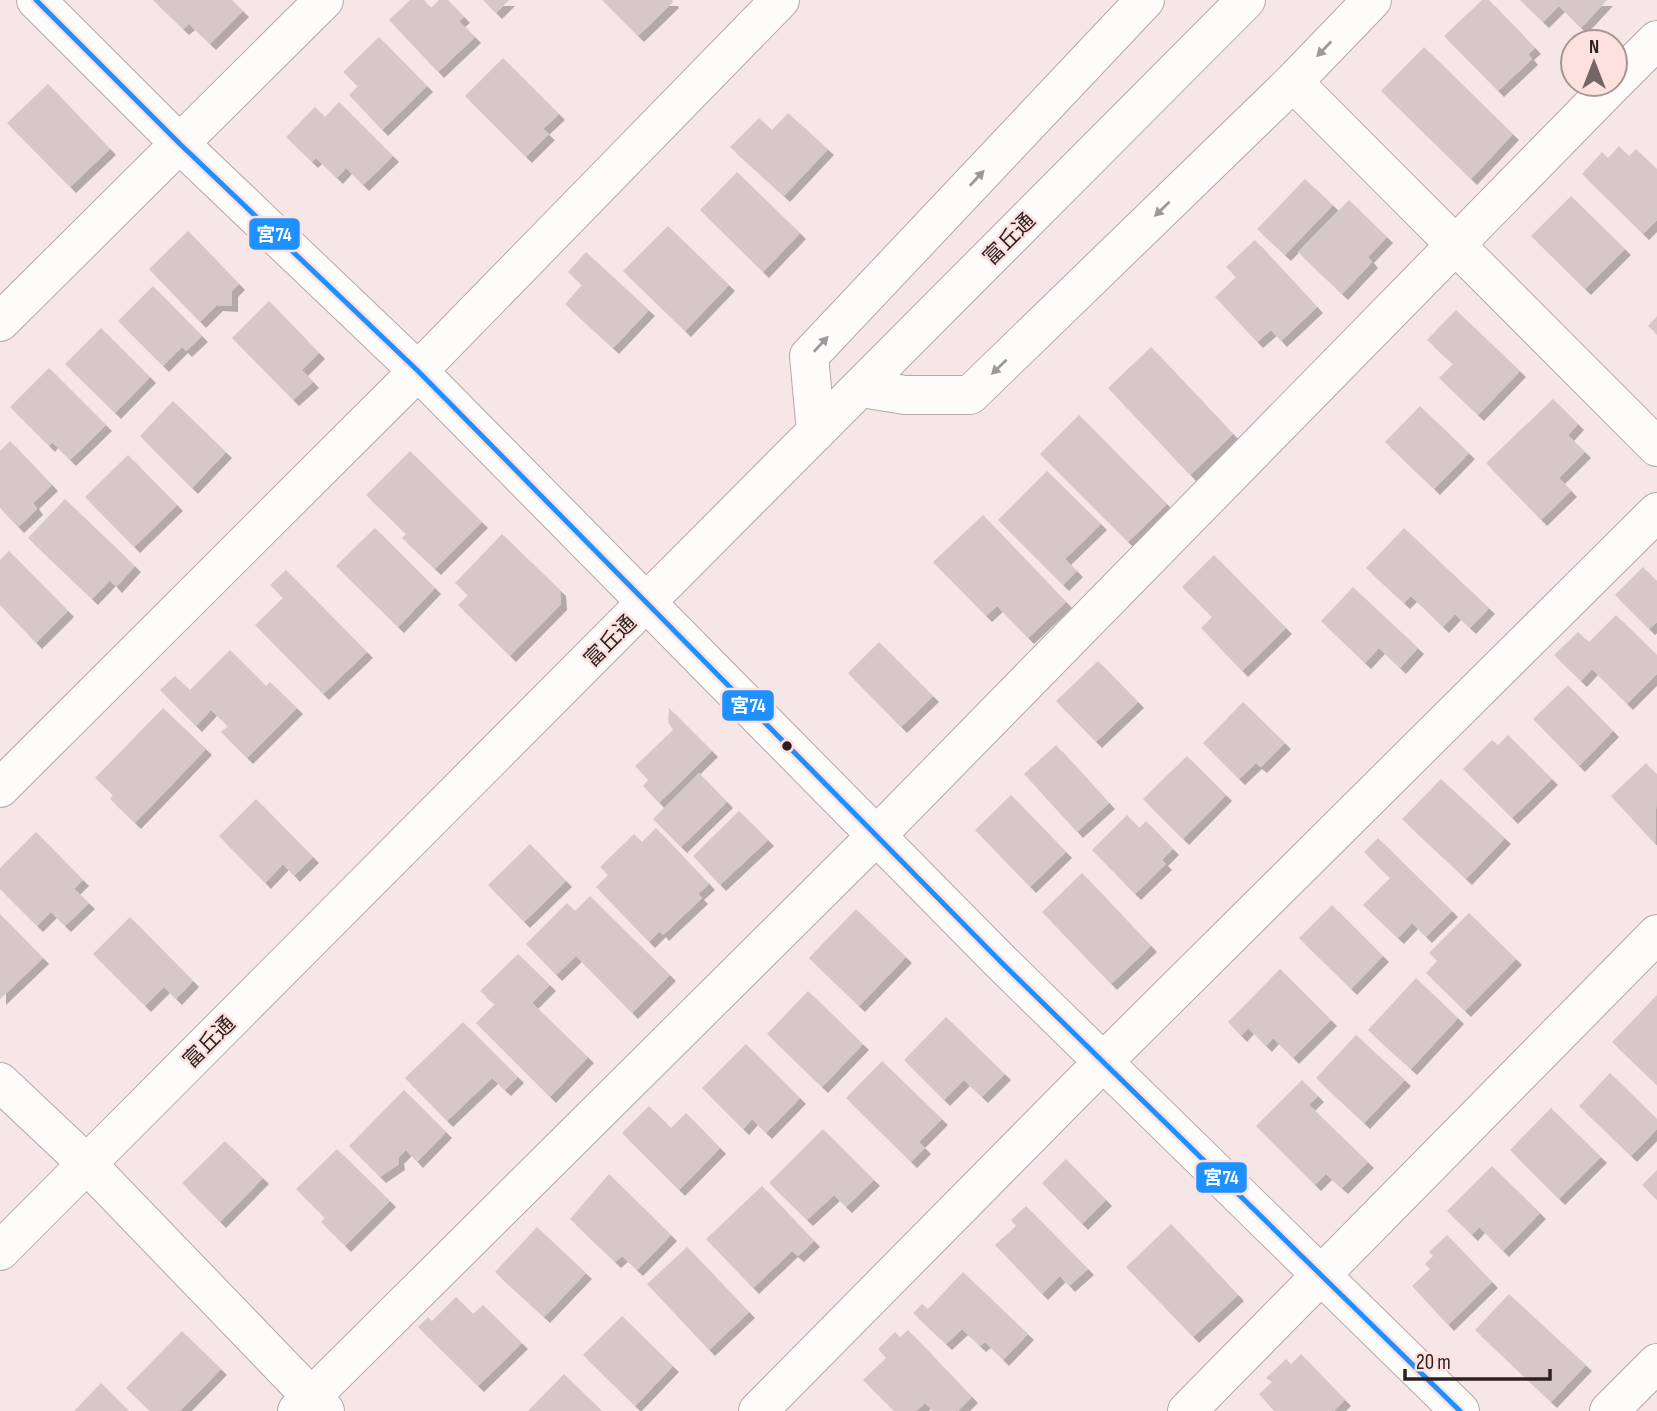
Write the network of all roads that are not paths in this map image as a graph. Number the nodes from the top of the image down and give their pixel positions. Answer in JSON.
{"nodes":[{"id":1,"x":36,"y":0,"type":"edge"},
{"id":2,"x":324,"y":0,"type":"edge"},
{"id":3,"x":780,"y":0,"type":"edge"},
{"id":4,"x":1145,"y":0,"type":"edge"},
{"id":5,"x":1247,"y":0,"type":"edge"},
{"id":6,"x":1372,"y":0,"type":"edge"},
{"id":7,"x":1657,"y":40,"type":"edge"},
{"id":8,"x":1629,"y":68,"type":"edge"},
{"id":9,"x":1293,"y":82,"type":"junction"},
{"id":10,"x":1599,"y":98,"type":"edge"},
{"id":11,"x":180,"y":144,"type":"junction"},
{"id":12,"x":1454,"y":244,"type":"junction"},
{"id":13,"x":0,"y":322,"type":"edge"},
{"id":14,"x":418,"y":370,"type":"junction"},
{"id":15,"x":862,"y":388,"type":"junction"},
{"id":16,"x":816,"y":432,"type":"junction"},
{"id":17,"x":1657,"y":447,"type":"edge"},
{"id":18,"x":1657,"y":512,"type":"edge"},
{"id":19,"x":648,"y":603,"type":"junction"},
{"id":20,"x":0,"y":788,"type":"edge"},
{"id":21,"x":876,"y":836,"type":"junction"},
{"id":22,"x":1657,"y":934,"type":"edge"},
{"id":23,"x":1103,"y":1062,"type":"junction"},
{"id":24,"x":0,"y":1082,"type":"edge"},
{"id":25,"x":87,"y":1164,"type":"junction"},
{"id":26,"x":0,"y":1251,"type":"edge"},
{"id":27,"x":1322,"y":1276,"type":"junction"},
{"id":28,"x":1657,"y":1363,"type":"edge"},
{"id":29,"x":311,"y":1406,"type":"edge"},
{"id":30,"x":758,"y":1411,"type":"edge"},
{"id":31,"x":1187,"y":1411,"type":"edge"},
{"id":32,"x":1460,"y":1411,"type":"edge"},
{"id":33,"x":1609,"y":1411,"type":"edge"}],
"edges":[{"from":1,"to":11,"type":"street"},
{"from":2,"to":11,"type":"street"},
{"from":3,"to":14,"type":"street"},
{"from":16,"to":4,"type":"street","one_way":true},
{"from":5,"to":15,"type":"street","name":"富丘通"},
{"from":6,"to":9,"type":"street","one_way":true},
{"from":7,"to":8,"type":"street"},
{"from":9,"to":12,"type":"street"},
{"from":9,"to":15,"type":"street","one_way":true},
{"from":10,"to":12,"type":"street"},
{"from":11,"to":13,"type":"street"},
{"from":11,"to":14,"type":"street"},
{"from":12,"to":17,"type":"street"},
{"from":12,"to":21,"type":"street"},
{"from":14,"to":19,"type":"street"},
{"from":14,"to":20,"type":"street"},
{"from":15,"to":16,"type":"street","name":"富丘通"},
{"from":16,"to":19,"type":"street","name":"富丘通"},
{"from":18,"to":23,"type":"street"},
{"from":19,"to":21,"type":"street"},
{"from":19,"to":25,"type":"street","name":"富丘通"},
{"from":21,"to":23,"type":"street"},
{"from":21,"to":29,"type":"street"},
{"from":22,"to":27,"type":"street"},
{"from":23,"to":27,"type":"street"},
{"from":23,"to":30,"type":"street"},
{"from":24,"to":25,"type":"street"},
{"from":25,"to":26,"type":"street","name":"富丘通"},
{"from":25,"to":29,"type":"street"},
{"from":27,"to":31,"type":"street"},
{"from":27,"to":32,"type":"street"},
{"from":28,"to":33,"type":"street"}]}
